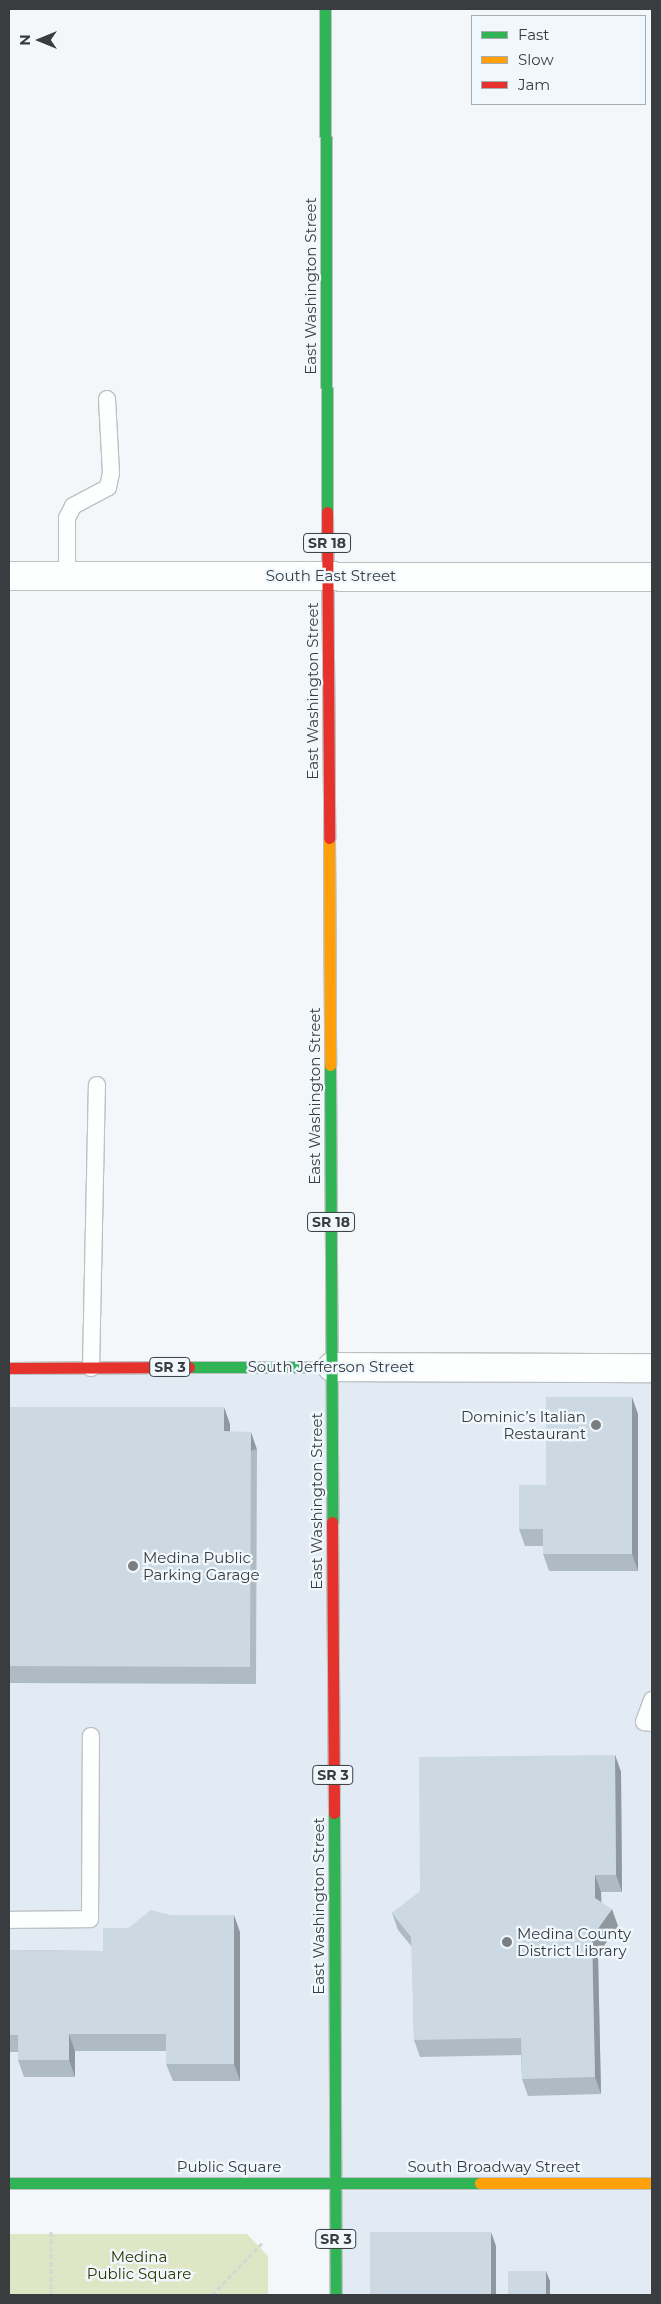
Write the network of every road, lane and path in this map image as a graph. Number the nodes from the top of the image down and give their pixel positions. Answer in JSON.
{"nodes":[{"id":1,"x":325,"y":9,"type":"edge"},
{"id":2,"x":107,"y":399,"type":"dead end"},
{"id":3,"x":9,"y":576,"type":"edge"},
{"id":4,"x":67,"y":576,"type":"junction"},
{"id":5,"x":328,"y":576,"type":"junction"},
{"id":6,"x":652,"y":577,"type":"edge"},
{"id":7,"x":97,"y":1085,"type":"dead end"},
{"id":8,"x":332,"y":1367,"type":"junction"},
{"id":9,"x":9,"y":1368,"type":"edge"},
{"id":10,"x":92,"y":1368,"type":"junction"},
{"id":11,"x":652,"y":1368,"type":"edge"},
{"id":12,"x":652,"y":1700,"type":"edge"},
{"id":13,"x":652,"y":1723,"type":"edge"},
{"id":14,"x":92,"y":1736,"type":"dead end"},
{"id":15,"x":9,"y":1920,"type":"edge"},
{"id":16,"x":335,"y":2182,"type":"junction"},
{"id":17,"x":9,"y":2183,"type":"edge"},
{"id":18,"x":652,"y":2183,"type":"edge"},
{"id":19,"x":51,"y":2232,"type":"dead end"},
{"id":20,"x":262,"y":2243,"type":"dead end"},
{"id":21,"x":51,"y":2295,"type":"edge"},
{"id":22,"x":212,"y":2295,"type":"edge"},
{"id":23,"x":336,"y":2295,"type":"edge"}],
"edges":[{"from":1,"to":5,"type":"main road","name":"East Washington Street","number":"SR 18"},
{"from":2,"to":4,"type":"lane"},
{"from":3,"to":4,"type":"street","name":"South East Street"},
{"from":4,"to":5,"type":"street","name":"South East Street"},
{"from":5,"to":6,"type":"street","name":"South East Street"},
{"from":5,"to":8,"type":"main road","name":"East Washington Street","number":"SR 18"},
{"from":7,"to":10,"type":"lane"},
{"from":8,"to":10,"type":"main road","name":"South Jefferson Street","number":"SR 3"},
{"from":8,"to":11,"type":"street","name":"South Jefferson Street"},
{"from":8,"to":16,"type":"main road","name":"East Washington Street","number":"SR 3"},
{"from":9,"to":10,"type":"main road","name":"South Jefferson Street","number":"SR 3"},
{"from":12,"to":13,"type":"lane"},
{"from":14,"to":15,"type":"lane"},
{"from":16,"to":17,"type":"main road","name":"Public Square"},
{"from":16,"to":18,"type":"main road","name":"South Broadway Street"},
{"from":16,"to":23,"type":"main road","number":"SR 3"},
{"from":19,"to":21,"type":"path"},
{"from":20,"to":22,"type":"path"}]}
